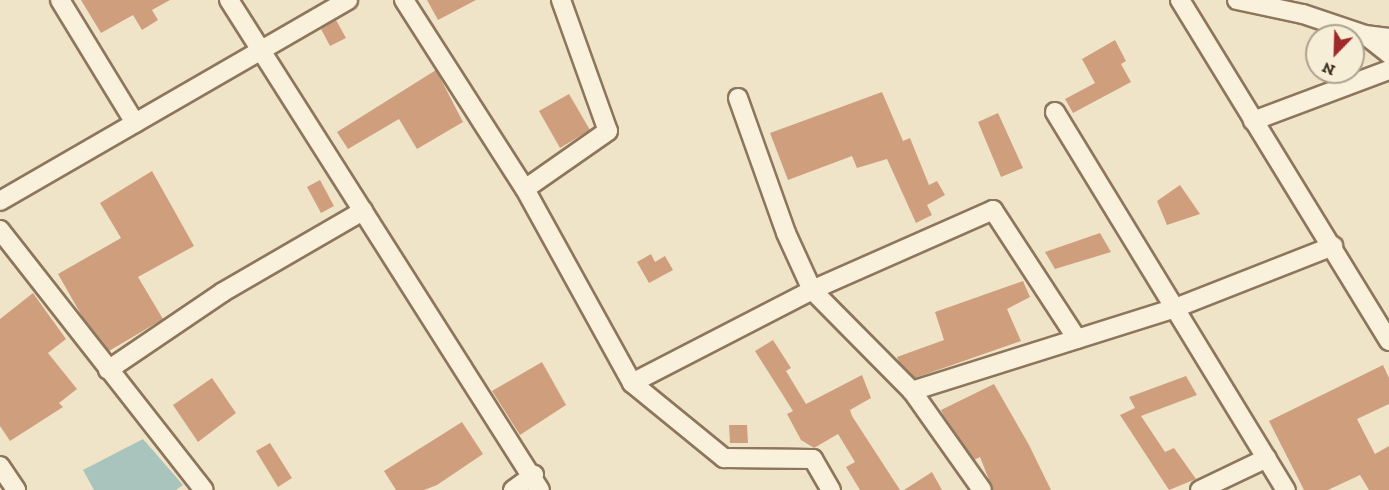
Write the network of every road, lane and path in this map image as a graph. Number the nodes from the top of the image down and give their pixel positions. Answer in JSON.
{"nodes":[{"id":1,"x":60,"y":0,"type":"edge"},
{"id":2,"x":229,"y":0,"type":"edge"},
{"id":3,"x":348,"y":0,"type":"edge"},
{"id":4,"x":404,"y":0,"type":"edge"},
{"id":5,"x":561,"y":0,"type":"edge"},
{"id":6,"x":1180,"y":0,"type":"edge"},
{"id":7,"x":1237,"y":0,"type":"edge"},
{"id":8,"x":1332,"y":24,"type":"edge"},
{"id":9,"x":1365,"y":35,"type":"joint"},
{"id":10,"x":1389,"y":38,"type":"edge"},
{"id":11,"x":261,"y":54,"type":"junction"},
{"id":12,"x":1389,"y":54,"type":"edge"},
{"id":13,"x":1389,"y":70,"type":"edge"},
{"id":14,"x":738,"y":98,"type":"dead end"},
{"id":15,"x":1055,"y":112,"type":"dead end"},
{"id":16,"x":1253,"y":121,"type":"junction"},
{"id":17,"x":135,"y":123,"type":"junction"},
{"id":18,"x":525,"y":189,"type":"junction"},
{"id":19,"x":0,"y":201,"type":"edge"},
{"id":20,"x":363,"y":211,"type":"junction"},
{"id":21,"x":0,"y":230,"type":"edge"},
{"id":22,"x":1333,"y":246,"type":"junction"},
{"id":23,"x":812,"y":290,"type":"junction"},
{"id":24,"x":1175,"y":308,"type":"junction"},
{"id":25,"x":1077,"y":339,"type":"junction"},
{"id":26,"x":1389,"y":341,"type":"edge"},
{"id":27,"x":108,"y":370,"type":"junction"},
{"id":28,"x":632,"y":383,"type":"junction"},
{"id":29,"x":912,"y":391,"type":"junction"},
{"id":30,"x":1267,"y":458,"type":"junction"},
{"id":31,"x":0,"y":466,"type":"edge"},
{"id":32,"x":537,"y":482,"type":"edge"},
{"id":33,"x":196,"y":488,"type":"edge"},
{"id":34,"x":16,"y":490,"type":"edge"},
{"id":35,"x":513,"y":490,"type":"edge"},
{"id":36,"x":831,"y":490,"type":"edge"},
{"id":37,"x":982,"y":490,"type":"edge"},
{"id":38,"x":1200,"y":490,"type":"edge"},
{"id":39,"x":1286,"y":490,"type":"edge"}],
"edges":[{"from":1,"to":17,"type":"street"},
{"from":2,"to":11,"type":"street"},
{"from":3,"to":11,"type":"street"},
{"from":4,"to":18,"type":"street"},
{"from":5,"to":18,"type":"street"},
{"from":6,"to":16,"type":"street"},
{"from":7,"to":8,"type":"street"},
{"from":9,"to":10,"type":"street"},
{"from":9,"to":12,"type":"street"},
{"from":11,"to":17,"type":"street"},
{"from":11,"to":20,"type":"street"},
{"from":13,"to":16,"type":"street"},
{"from":14,"to":23,"type":"street"},
{"from":15,"to":24,"type":"street"},
{"from":16,"to":22,"type":"street"},
{"from":17,"to":19,"type":"street"},
{"from":18,"to":28,"type":"street"},
{"from":20,"to":27,"type":"street"},
{"from":20,"to":32,"type":"street"},
{"from":21,"to":27,"type":"street"},
{"from":22,"to":24,"type":"street"},
{"from":22,"to":26,"type":"street"},
{"from":23,"to":25,"type":"street"},
{"from":23,"to":28,"type":"street"},
{"from":23,"to":29,"type":"street"},
{"from":24,"to":25,"type":"street"},
{"from":24,"to":30,"type":"street"},
{"from":25,"to":29,"type":"street"},
{"from":27,"to":33,"type":"street"},
{"from":28,"to":36,"type":"street"},
{"from":29,"to":37,"type":"street"},
{"from":30,"to":38,"type":"street"},
{"from":30,"to":39,"type":"street"},
{"from":31,"to":34,"type":"street"},
{"from":32,"to":35,"type":"street"}]}
